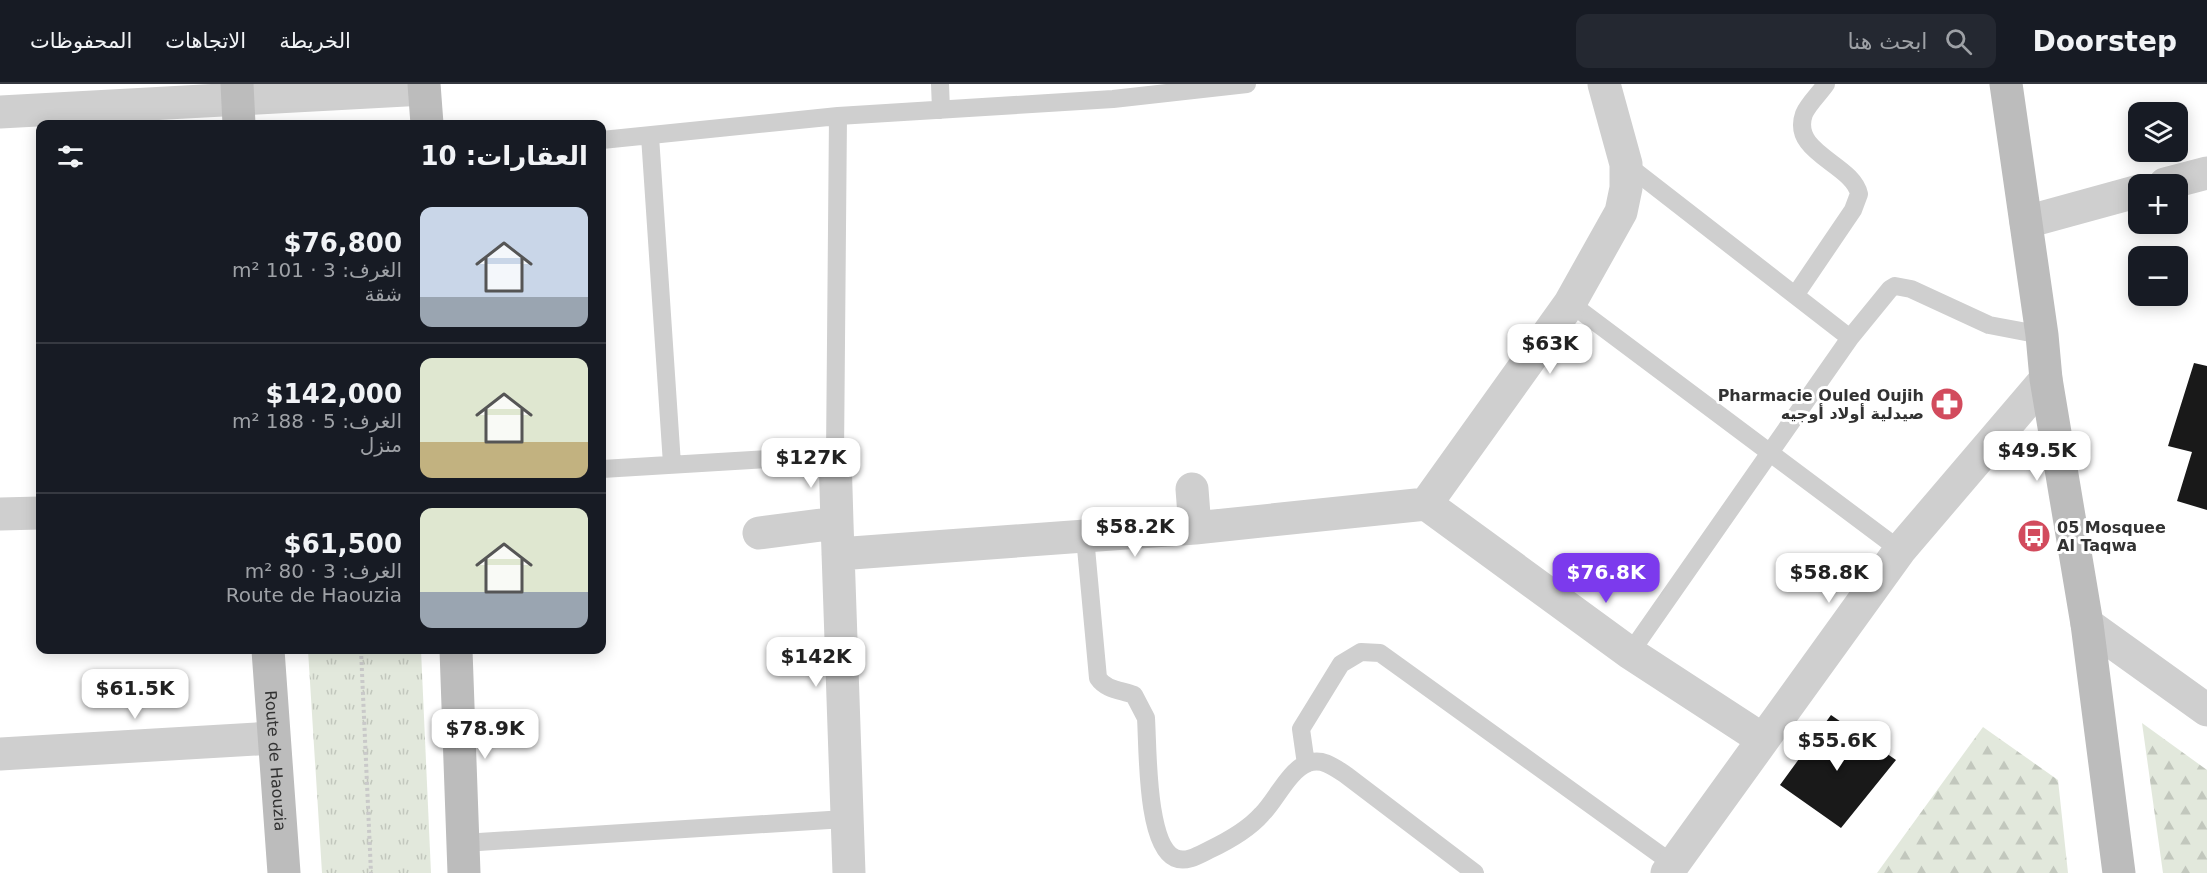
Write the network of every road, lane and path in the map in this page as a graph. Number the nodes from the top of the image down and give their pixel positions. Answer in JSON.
{"nodes":[{"id":1,"x":940,"y":84,"type":"edge"},
{"id":2,"x":1247,"y":84,"type":"edge"},
{"id":3,"x":1605,"y":84,"type":"edge"},
{"id":4,"x":1826,"y":84,"type":"edge"},
{"id":5,"x":2006,"y":84,"type":"edge"},
{"id":6,"x":424,"y":87,"type":"edge"},
{"id":7,"x":1123,"y":91,"type":"edge"},
{"id":8,"x":238,"y":102,"type":"edge"},
{"id":9,"x":941,"y":110,"type":"junction"},
{"id":10,"x":0,"y":112,"type":"edge"},
{"id":11,"x":838,"y":116,"type":"junction"},
{"id":12,"x":427,"y":120,"type":"edge"},
{"id":13,"x":650,"y":136,"type":"junction"},
{"id":14,"x":606,"y":140,"type":"edge"},
{"id":15,"x":1626,"y":164,"type":"junction"},
{"id":16,"x":2207,"y":173,"type":"edge"},
{"id":17,"x":2188,"y":178,"type":"edge"},
{"id":18,"x":2128,"y":194,"type":"edge"},
{"id":19,"x":2026,"y":222,"type":"junction"},
{"id":20,"x":1796,"y":294,"type":"junction"},
{"id":21,"x":1570,"y":303,"type":"junction"},
{"id":22,"x":2042,"y":335,"type":"junction"},
{"id":23,"x":1850,"y":338,"type":"junction"},
{"id":24,"x":2046,"y":379,"type":"junction"},
{"id":25,"x":1771,"y":452,"type":"junction"},
{"id":26,"x":835,"y":455,"type":"junction"},
{"id":27,"x":672,"y":464,"type":"junction"},
{"id":28,"x":606,"y":469,"type":"edge"},
{"id":29,"x":1192,"y":489,"type":"dead end"},
{"id":30,"x":1426,"y":504,"type":"junction"},
{"id":31,"x":36,"y":513,"type":"edge"},
{"id":32,"x":0,"y":514,"type":"edge"},
{"id":33,"x":1195,"y":528,"type":"junction"},
{"id":34,"x":759,"y":533,"type":"dead end"},
{"id":35,"x":1085,"y":537,"type":"junction"},
{"id":36,"x":838,"y":538,"type":"junction"},
{"id":37,"x":1900,"y":550,"type":"junction"},
{"id":38,"x":2087,"y":624,"type":"junction"},
{"id":39,"x":1630,"y":653,"type":"junction"},
{"id":40,"x":268,"y":654,"type":"edge"},
{"id":41,"x":361,"y":654,"type":"edge"},
{"id":42,"x":456,"y":654,"type":"edge"},
{"id":43,"x":2207,"y":710,"type":"edge"},
{"id":44,"x":273,"y":738,"type":"junction"},
{"id":45,"x":1762,"y":739,"type":"junction"},
{"id":46,"x":0,"y":754,"type":"edge"},
{"id":47,"x":1306,"y":764,"type":"junction"},
{"id":48,"x":845,"y":819,"type":"junction"},
{"id":49,"x":464,"y":858,"type":"edge"},
{"id":50,"x":1670,"y":868,"type":"edge"},
{"id":51,"x":284,"y":873,"type":"edge"},
{"id":52,"x":372,"y":873,"type":"edge"},
{"id":53,"x":849,"y":873,"type":"edge"},
{"id":54,"x":1475,"y":873,"type":"edge"},
{"id":55,"x":2120,"y":873,"type":"edge"}],
"edges":[{"from":1,"to":9,"type":"lane"},
{"from":2,"to":7,"type":"lane"},
{"from":3,"to":15,"type":"street"},
{"from":4,"to":20,"type":"lane"},
{"from":5,"to":19,"type":"street"},
{"from":6,"to":8,"type":"street"},
{"from":6,"to":12,"type":"street"},
{"from":7,"to":9,"type":"lane"},
{"from":8,"to":10,"type":"street"},
{"from":9,"to":11,"type":"lane"},
{"from":11,"to":13,"type":"lane"},
{"from":11,"to":26,"type":"lane"},
{"from":13,"to":14,"type":"lane"},
{"from":13,"to":27,"type":"lane"},
{"from":15,"to":20,"type":"lane"},
{"from":15,"to":21,"type":"street"},
{"from":16,"to":17,"type":"street"},
{"from":18,"to":19,"type":"street"},
{"from":19,"to":22,"type":"street"},
{"from":20,"to":23,"type":"lane"},
{"from":21,"to":25,"type":"lane"},
{"from":21,"to":30,"type":"street"},
{"from":22,"to":23,"type":"lane"},
{"from":22,"to":24,"type":"street"},
{"from":23,"to":25,"type":"lane"},
{"from":24,"to":37,"type":"street"},
{"from":24,"to":38,"type":"street"},
{"from":25,"to":37,"type":"lane"},
{"from":25,"to":39,"type":"lane"},
{"from":26,"to":27,"type":"lane"},
{"from":26,"to":36,"type":"street"},
{"from":27,"to":28,"type":"lane"},
{"from":29,"to":33,"type":"street"},
{"from":30,"to":33,"type":"street"},
{"from":30,"to":39,"type":"street"},
{"from":31,"to":32,"type":"street"},
{"from":33,"to":35,"type":"street"},
{"from":34,"to":36,"type":"street"},
{"from":35,"to":36,"type":"street"},
{"from":35,"to":47,"type":"lane"},
{"from":36,"to":48,"type":"street"},
{"from":37,"to":45,"type":"street"},
{"from":38,"to":43,"type":"street"},
{"from":38,"to":55,"type":"street"},
{"from":39,"to":45,"type":"street"},
{"from":40,"to":44,"type":"street","name":"Route de Haouzia"},
{"from":41,"to":52,"type":"path"},
{"from":42,"to":49,"type":"street"},
{"from":44,"to":46,"type":"street"},
{"from":44,"to":51,"type":"street","name":"Route de Haouzia"},
{"from":45,"to":50,"type":"street"},
{"from":47,"to":50,"type":"lane"},
{"from":47,"to":54,"type":"lane"},
{"from":48,"to":49,"type":"lane"},
{"from":48,"to":53,"type":"street"}]}
